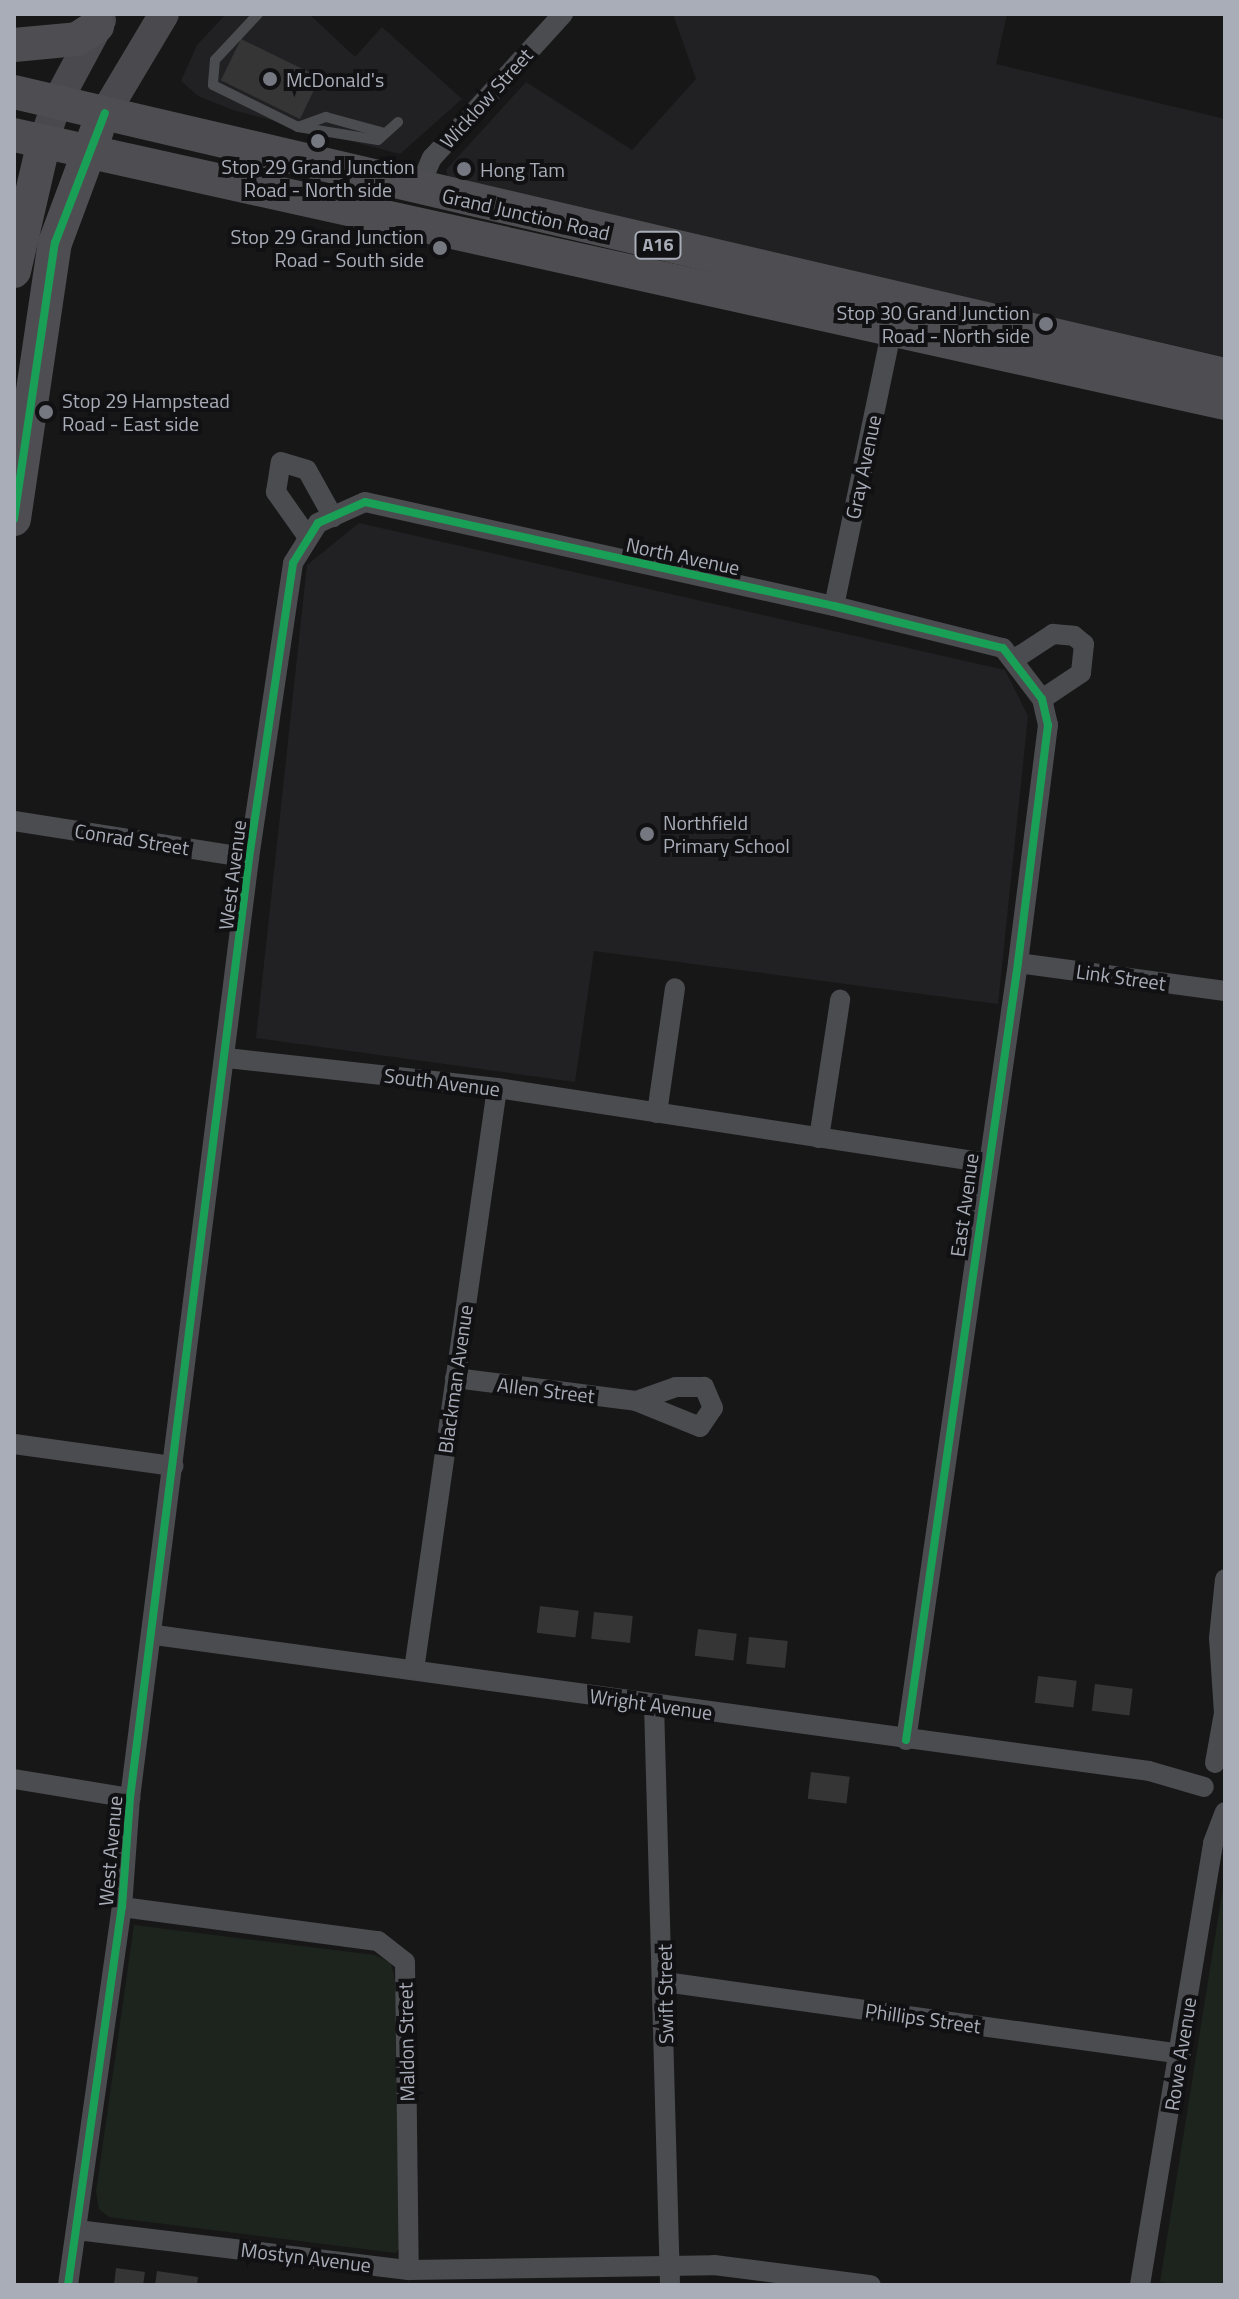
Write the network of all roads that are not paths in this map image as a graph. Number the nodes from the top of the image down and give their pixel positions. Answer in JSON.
{"nodes":[{"id":1,"x":164,"y":14,"type":"edge"},
{"id":2,"x":258,"y":14,"type":"edge"},
{"id":3,"x":563,"y":14,"type":"edge"},
{"id":4,"x":101,"y":20,"type":"edge"},
{"id":5,"x":14,"y":45,"type":"edge"},
{"id":6,"x":14,"y":92,"type":"edge"},
{"id":7,"x":57,"y":102,"type":"junction"},
{"id":8,"x":105,"y":113,"type":"junction"},
{"id":9,"x":398,"y":122,"type":"dead end"},
{"id":10,"x":29,"y":138,"type":"edge"},
{"id":11,"x":88,"y":150,"type":"junction"},
{"id":12,"x":419,"y":188,"type":"junction"},
{"id":13,"x":412,"y":222,"type":"junction"},
{"id":14,"x":14,"y":271,"type":"edge"},
{"id":15,"x":895,"y":315,"type":"junction"},
{"id":16,"x":1225,"y":375,"type":"edge"},
{"id":17,"x":1225,"y":403,"type":"edge"},
{"id":18,"x":14,"y":519,"type":"edge"},
{"id":19,"x":319,"y":525,"type":"junction"},
{"id":20,"x":834,"y":606,"type":"junction"},
{"id":21,"x":1013,"y":660,"type":"junction"},
{"id":22,"x":1031,"y":678,"type":"joint"},
{"id":23,"x":1042,"y":699,"type":"junction"},
{"id":24,"x":14,"y":821,"type":"edge"},
{"id":25,"x":249,"y":858,"type":"junction"},
{"id":26,"x":1018,"y":963,"type":"junction"},
{"id":27,"x":675,"y":988,"type":"dead end"},
{"id":28,"x":1225,"y":991,"type":"edge"},
{"id":29,"x":840,"y":1000,"type":"dead end"},
{"id":30,"x":227,"y":1058,"type":"junction"},
{"id":31,"x":497,"y":1088,"type":"junction"},
{"id":32,"x":657,"y":1113,"type":"junction"},
{"id":33,"x":819,"y":1138,"type":"junction"},
{"id":34,"x":986,"y":1163,"type":"junction"},
{"id":35,"x":455,"y":1378,"type":"junction"},
{"id":36,"x":636,"y":1401,"type":"dead end"},
{"id":37,"x":14,"y":1444,"type":"edge"},
{"id":38,"x":173,"y":1466,"type":"junction"},
{"id":39,"x":1225,"y":1579,"type":"edge"},
{"id":40,"x":155,"y":1635,"type":"junction"},
{"id":41,"x":1222,"y":1663,"type":"edge"},
{"id":42,"x":414,"y":1670,"type":"junction"},
{"id":43,"x":654,"y":1704,"type":"junction"},
{"id":44,"x":1225,"y":1714,"type":"edge"},
{"id":45,"x":906,"y":1740,"type":"junction"},
{"id":46,"x":14,"y":1779,"type":"edge"},
{"id":47,"x":1214,"y":1779,"type":"edge"},
{"id":48,"x":130,"y":1798,"type":"junction"},
{"id":49,"x":1225,"y":1812,"type":"edge"},
{"id":50,"x":1213,"y":1843,"type":"junction"},
{"id":51,"x":122,"y":1907,"type":"junction"},
{"id":52,"x":665,"y":1982,"type":"junction"},
{"id":53,"x":1181,"y":2054,"type":"junction"},
{"id":54,"x":77,"y":2230,"type":"junction"},
{"id":55,"x":409,"y":2270,"type":"junction"},
{"id":56,"x":670,"y":2275,"type":"edge"},
{"id":57,"x":1149,"y":2275,"type":"edge"},
{"id":58,"x":68,"y":2285,"type":"edge"},
{"id":59,"x":871,"y":2285,"type":"edge"},
{"id":60,"x":1140,"y":2285,"type":"edge"}],
"edges":[{"from":1,"to":8,"type":"main road"},
{"from":2,"to":9,"type":"lane"},
{"from":3,"to":12,"type":"street","name":"Wicklow Street"},
{"from":4,"to":5,"type":"highway"},
{"from":4,"to":7,"type":"main road"},
{"from":6,"to":7,"type":"highway","name":"Grand Junction Road","number":"A16"},
{"from":7,"to":8,"type":"highway","name":"Grand Junction Road","number":"A16"},
{"from":7,"to":10,"type":"main road"},
{"from":8,"to":11,"type":"highway"},
{"from":8,"to":12,"type":"highway","name":"Grand Junction Road","number":"A16"},
{"from":10,"to":11,"type":"highway","name":"Grand Junction Road","number":"A16"},
{"from":10,"to":14,"type":"highway"},
{"from":11,"to":13,"type":"highway","name":"Grand Junction Road","number":"A16"},
{"from":11,"to":18,"type":"highway"},
{"from":12,"to":13,"type":"highway"},
{"from":12,"to":15,"type":"highway","name":"Grand Junction Road","number":"A16"},
{"from":13,"to":15,"type":"highway","name":"Grand Junction Road","number":"A16"},
{"from":15,"to":16,"type":"highway","name":"Grand Junction Road","number":"A16"},
{"from":15,"to":17,"type":"highway","name":"Grand Junction Road","number":"A16"},
{"from":15,"to":20,"type":"street","name":"Gray Avenue"},
{"from":19,"to":19,"type":"street"},
{"from":19,"to":20,"type":"street","name":"North Avenue"},
{"from":19,"to":25,"type":"street","name":"West Avenue"},
{"from":20,"to":21,"type":"street","name":"North Avenue"},
{"from":21,"to":22,"type":"street","name":"North Avenue"},
{"from":21,"to":23,"type":"street"},
{"from":22,"to":23,"type":"street","name":"East Avenue"},
{"from":23,"to":26,"type":"street","name":"East Avenue"},
{"from":24,"to":25,"type":"street","name":"Conrad Street"},
{"from":25,"to":30,"type":"street","name":"West Avenue"},
{"from":26,"to":28,"type":"street","name":"Link Street"},
{"from":26,"to":34,"type":"street","name":"East Avenue"},
{"from":27,"to":32,"type":"street"},
{"from":29,"to":33,"type":"street"},
{"from":30,"to":31,"type":"street","name":"South Avenue"},
{"from":30,"to":38,"type":"street","name":"West Avenue"},
{"from":31,"to":32,"type":"street","name":"South Avenue"},
{"from":31,"to":35,"type":"street","name":"Blackman Avenue"},
{"from":32,"to":33,"type":"street","name":"South Avenue"},
{"from":33,"to":34,"type":"street","name":"South Avenue"},
{"from":34,"to":45,"type":"street","name":"East Avenue"},
{"from":35,"to":36,"type":"street","name":"Allen Street"},
{"from":35,"to":42,"type":"street","name":"Blackman Avenue"},
{"from":37,"to":38,"type":"street"},
{"from":38,"to":40,"type":"street","name":"West Avenue"},
{"from":39,"to":41,"type":"street","name":"Rowe Avenue"},
{"from":40,"to":42,"type":"street","name":"Wright Avenue"},
{"from":40,"to":48,"type":"street","name":"West Avenue"},
{"from":41,"to":44,"type":"street","name":"Rowe Avenue"},
{"from":42,"to":43,"type":"street","name":"Wright Avenue"},
{"from":43,"to":45,"type":"street","name":"Wright Avenue"},
{"from":43,"to":52,"type":"street","name":"Swift Street"},
{"from":44,"to":47,"type":"street","name":"Rowe Avenue"},
{"from":45,"to":47,"type":"street","name":"Wright Avenue"},
{"from":46,"to":48,"type":"street"},
{"from":47,"to":50,"type":"street","name":"Rowe Avenue"},
{"from":48,"to":51,"type":"street","name":"West Avenue"},
{"from":49,"to":50,"type":"street","name":"Rowe Avenue"},
{"from":50,"to":53,"type":"street","name":"Rowe Avenue"},
{"from":51,"to":54,"type":"street","name":"West Avenue"},
{"from":51,"to":55,"type":"street","name":"Maldon Street"},
{"from":52,"to":53,"type":"street","name":"Phillips Street"},
{"from":52,"to":56,"type":"street","name":"Swift Street"},
{"from":53,"to":57,"type":"street","name":"Rowe Avenue"},
{"from":54,"to":55,"type":"street","name":"Mostyn Avenue"},
{"from":54,"to":58,"type":"street","name":"West Avenue"},
{"from":55,"to":56,"type":"street","name":"Mostyn Avenue"},
{"from":56,"to":59,"type":"street","name":"Mostyn Avenue"},
{"from":57,"to":60,"type":"street","name":"Rowe Avenue"}]}
